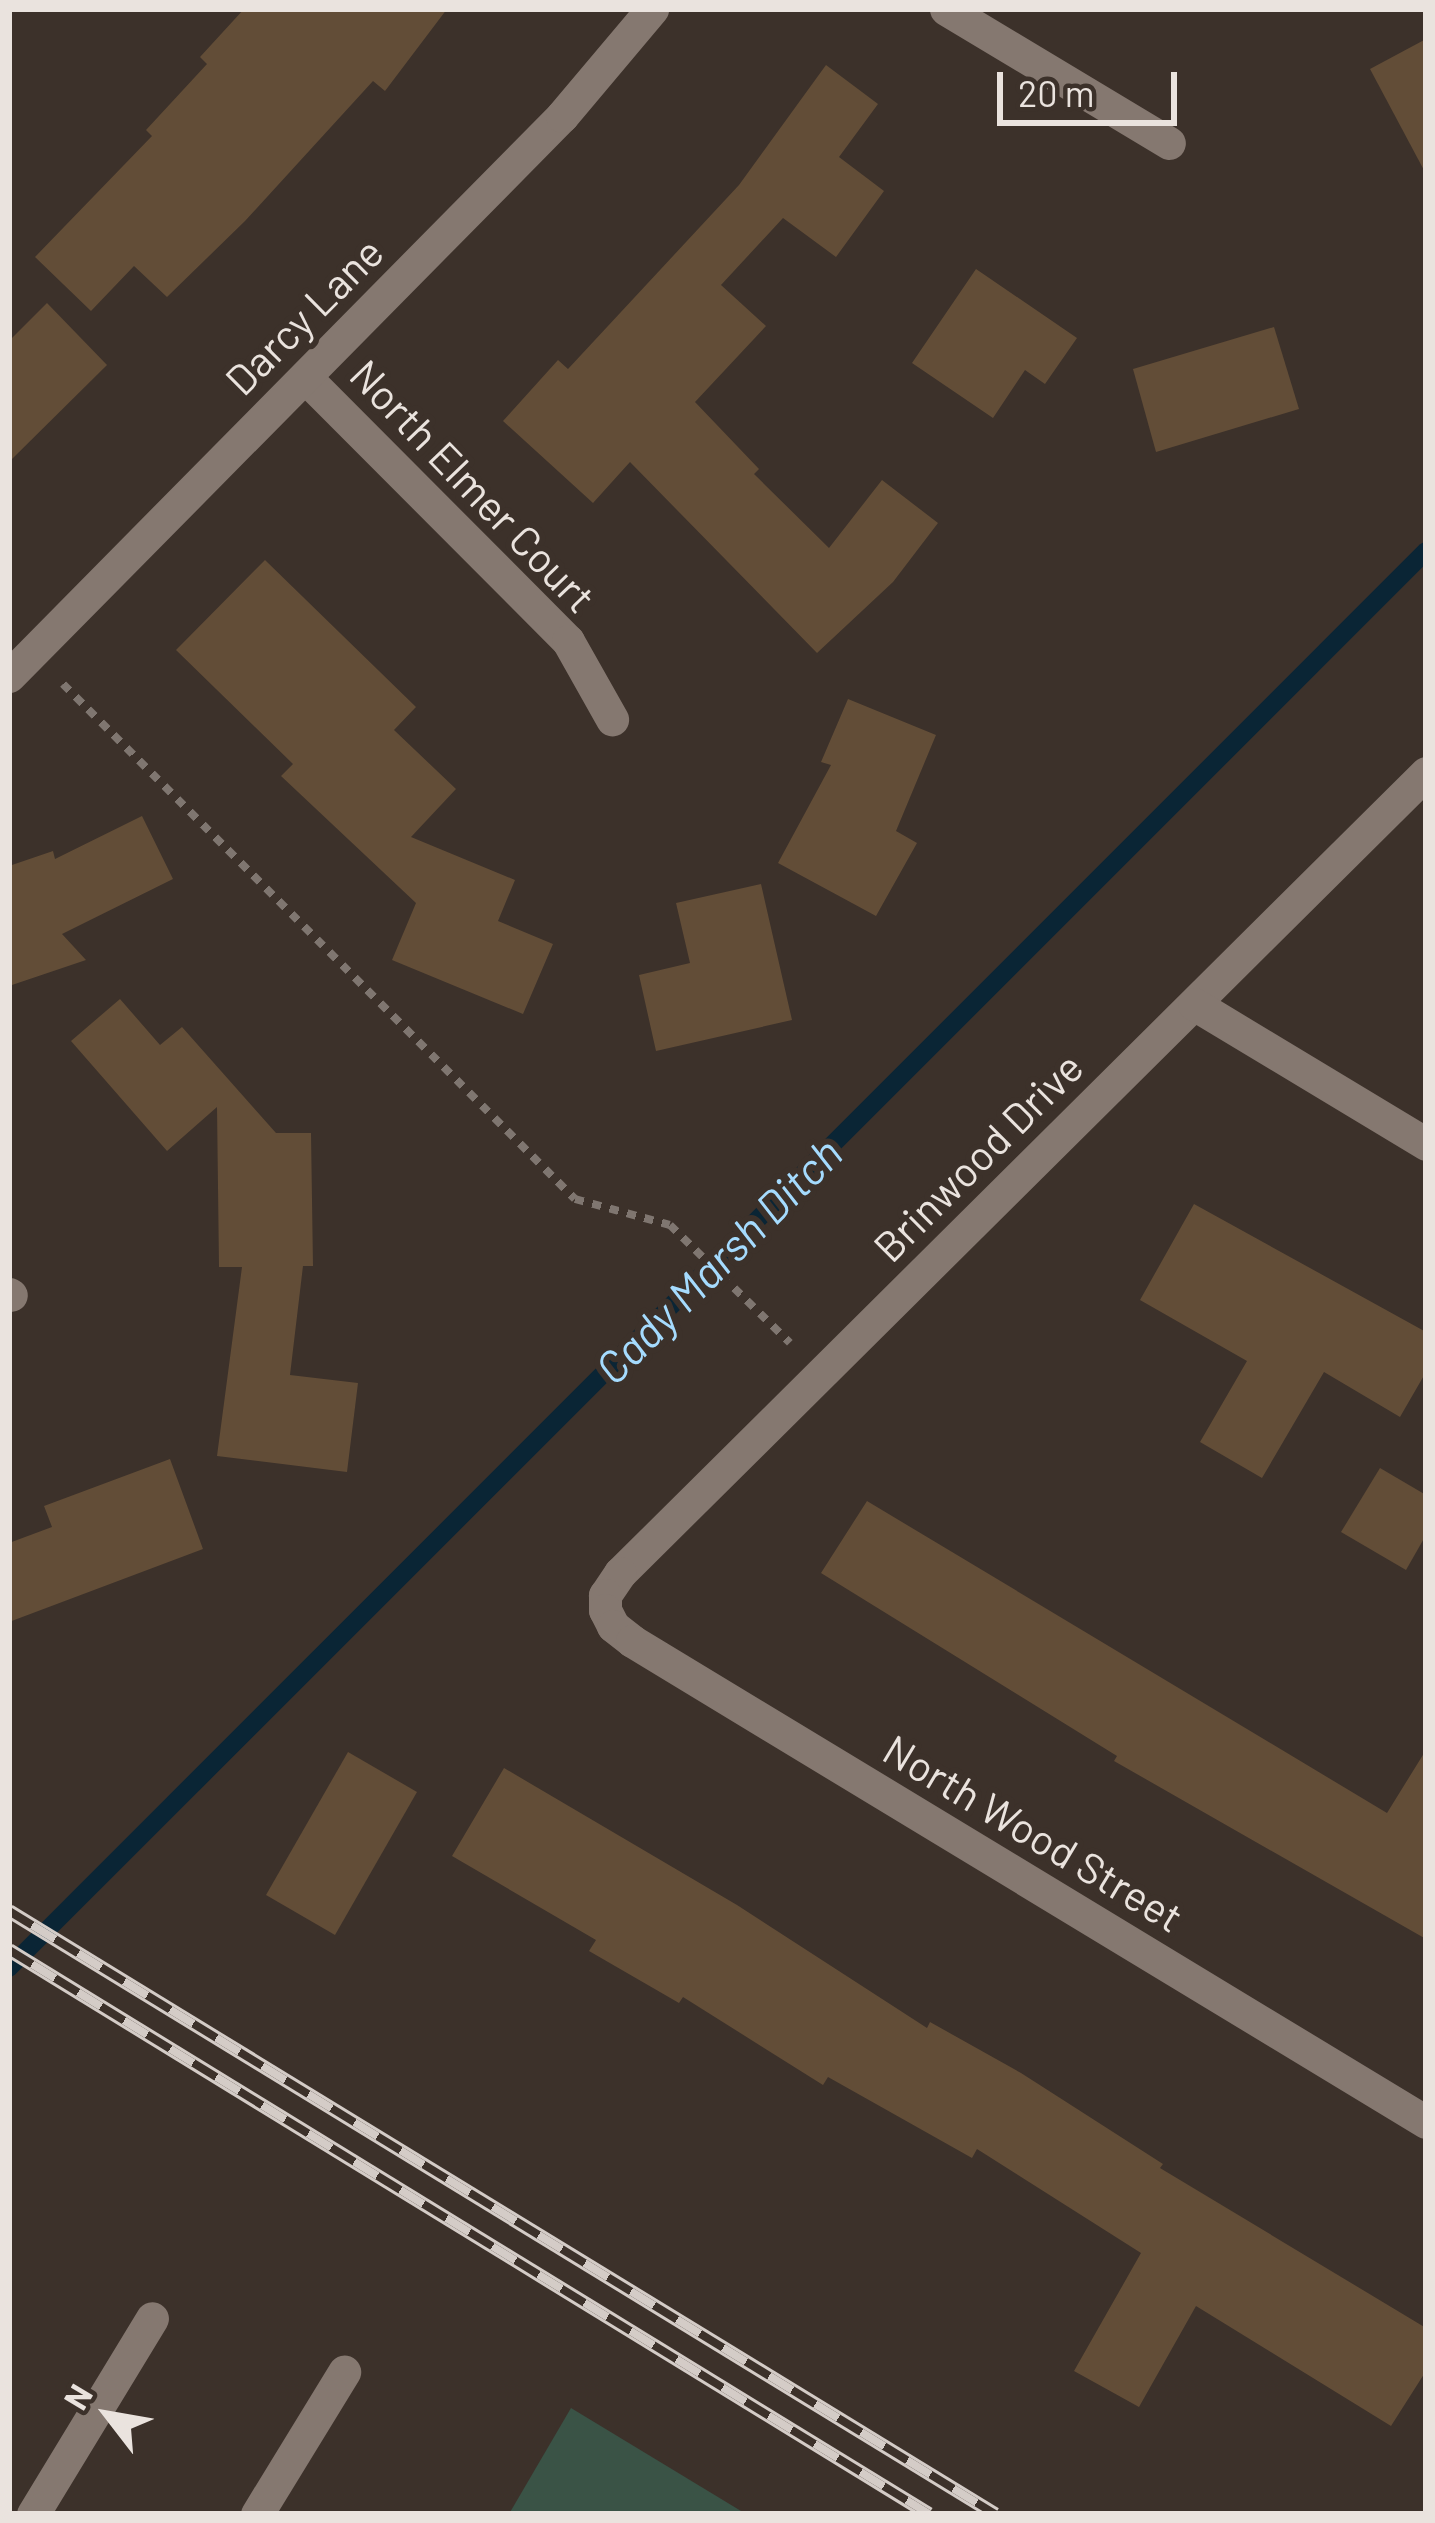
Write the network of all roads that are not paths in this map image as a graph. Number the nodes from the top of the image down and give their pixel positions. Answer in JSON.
{"nodes":[{"id":1,"x":652,"y":9,"type":"edge"},
{"id":2,"x":946,"y":9,"type":"edge"},
{"id":3,"x":1169,"y":143,"type":"dead end"},
{"id":4,"x":306,"y":377,"type":"junction"},
{"id":5,"x":21,"y":665,"type":"edge"},
{"id":6,"x":612,"y":719,"type":"dead end"},
{"id":7,"x":1426,"y":773,"type":"edge"},
{"id":8,"x":1194,"y":1004,"type":"junction"},
{"id":9,"x":1426,"y":1144,"type":"edge"},
{"id":10,"x":605,"y":1610,"type":"joint"},
{"id":11,"x":1426,"y":2122,"type":"edge"},
{"id":12,"x":152,"y":2318,"type":"dead end"},
{"id":13,"x":344,"y":2372,"type":"dead end"},
{"id":14,"x":33,"y":2514,"type":"edge"},
{"id":15,"x":257,"y":2514,"type":"edge"}],
"edges":[{"from":1,"to":4,"type":"street","name":"Darcy Lane"},
{"from":2,"to":3,"type":"street"},
{"from":4,"to":5,"type":"street","name":"Darcy Lane"},
{"from":4,"to":6,"type":"street","name":"North Elmer Court"},
{"from":7,"to":8,"type":"street","name":"Brinwood Drive"},
{"from":8,"to":9,"type":"street"},
{"from":8,"to":10,"type":"street","name":"Brinwood Drive"},
{"from":10,"to":11,"type":"street","name":"North Wood Street"},
{"from":12,"to":14,"type":"street"},
{"from":13,"to":15,"type":"street"}]}
